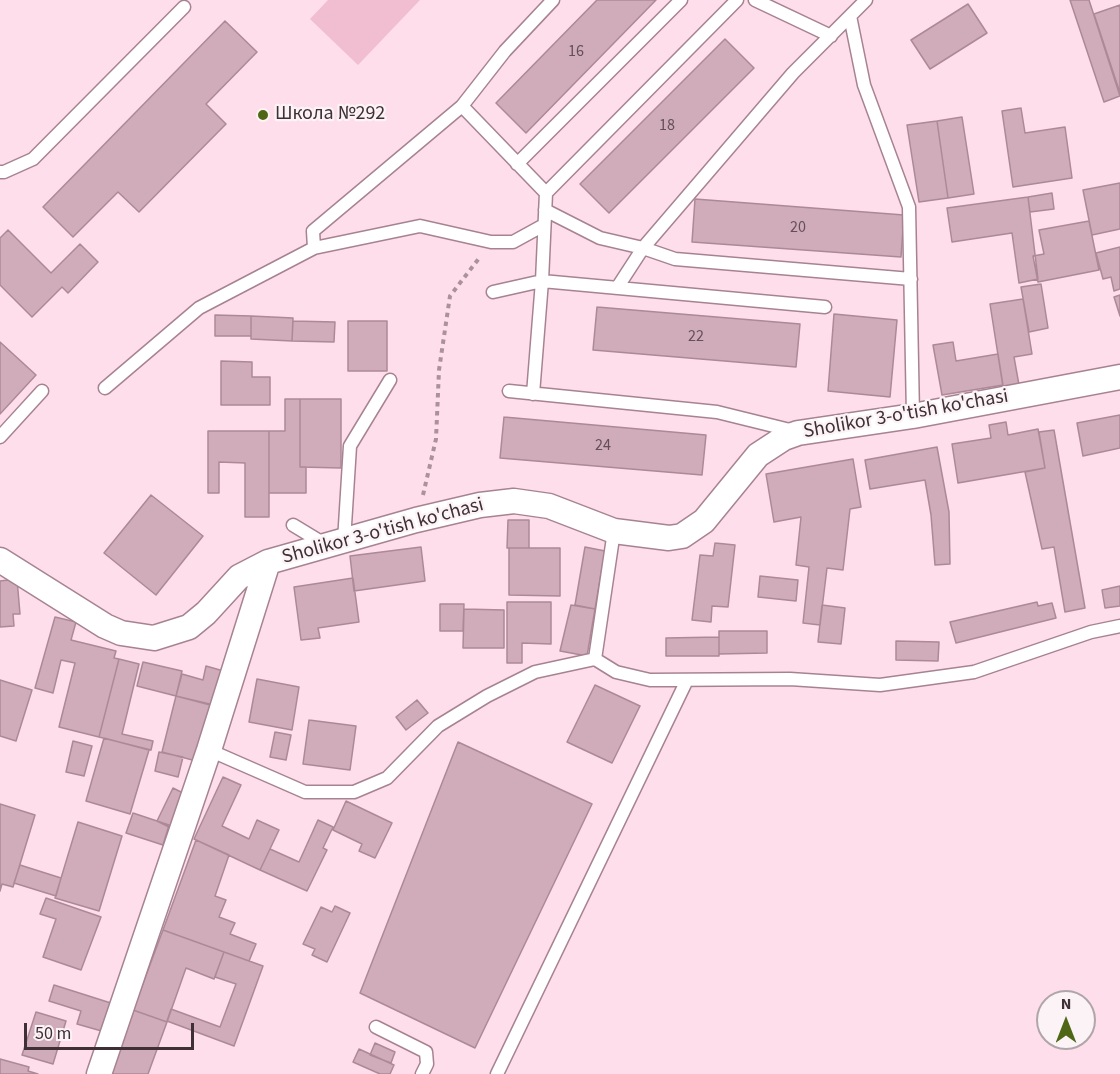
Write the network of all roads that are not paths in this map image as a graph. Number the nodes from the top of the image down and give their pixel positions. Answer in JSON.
{"nodes":[{"id":1,"x":553,"y":0,"type":"edge"},
{"id":2,"x":681,"y":0,"type":"edge"},
{"id":3,"x":737,"y":0,"type":"edge"},
{"id":4,"x":755,"y":0,"type":"edge"},
{"id":5,"x":866,"y":0,"type":"edge"},
{"id":6,"x":184,"y":7,"type":"dead end"},
{"id":7,"x":850,"y":16,"type":"junction"},
{"id":8,"x":831,"y":36,"type":"junction"},
{"id":9,"x":462,"y":106,"type":"junction"},
{"id":10,"x":517,"y":164,"type":"junction"},
{"id":11,"x":0,"y":172,"type":"edge"},
{"id":12,"x":546,"y":193,"type":"junction"},
{"id":13,"x":545,"y":210,"type":"junction"},
{"id":14,"x":544,"y":225,"type":"junction"},
{"id":15,"x":643,"y":248,"type":"junction"},
{"id":16,"x":314,"y":249,"type":"junction"},
{"id":17,"x":911,"y":279,"type":"junction"},
{"id":18,"x":542,"y":281,"type":"junction"},
{"id":19,"x":617,"y":288,"type":"junction"},
{"id":20,"x":493,"y":292,"type":"dead end"},
{"id":21,"x":825,"y":307,"type":"dead end"},
{"id":22,"x":1120,"y":377,"type":"edge"},
{"id":23,"x":390,"y":380,"type":"dead end"},
{"id":24,"x":105,"y":388,"type":"dead end"},
{"id":25,"x":42,"y":391,"type":"dead end"},
{"id":26,"x":509,"y":391,"type":"dead end"},
{"id":27,"x":533,"y":394,"type":"junction"},
{"id":28,"x":913,"y":416,"type":"junction"},
{"id":29,"x":798,"y":433,"type":"junction"},
{"id":30,"x":0,"y":437,"type":"edge"},
{"id":31,"x":293,"y":525,"type":"dead end"},
{"id":32,"x":614,"y":531,"type":"junction"},
{"id":33,"x":335,"y":543,"type":"junction"},
{"id":34,"x":0,"y":560,"type":"edge"},
{"id":35,"x":268,"y":562,"type":"junction"},
{"id":36,"x":1120,"y":626,"type":"edge"},
{"id":37,"x":594,"y":658,"type":"junction"},
{"id":38,"x":687,"y":680,"type":"junction"},
{"id":39,"x":209,"y":750,"type":"junction"},
{"id":40,"x":376,"y":1027,"type":"dead end"},
{"id":41,"x":99,"y":1074,"type":"edge"},
{"id":42,"x":422,"y":1074,"type":"edge"},
{"id":43,"x":497,"y":1074,"type":"edge"}],
"edges":[{"from":1,"to":9,"type":"lane"},
{"from":2,"to":10,"type":"lane"},
{"from":3,"to":12,"type":"lane"},
{"from":4,"to":8,"type":"lane"},
{"from":5,"to":7,"type":"lane"},
{"from":6,"to":11,"type":"lane"},
{"from":7,"to":8,"type":"lane"},
{"from":7,"to":17,"type":"lane"},
{"from":8,"to":15,"type":"lane"},
{"from":9,"to":10,"type":"lane"},
{"from":9,"to":16,"type":"lane"},
{"from":10,"to":12,"type":"lane"},
{"from":12,"to":13,"type":"lane"},
{"from":13,"to":14,"type":"lane"},
{"from":13,"to":15,"type":"lane"},
{"from":14,"to":16,"type":"lane"},
{"from":14,"to":18,"type":"lane"},
{"from":15,"to":17,"type":"lane"},
{"from":15,"to":19,"type":"lane"},
{"from":16,"to":24,"type":"lane"},
{"from":17,"to":28,"type":"lane"},
{"from":18,"to":19,"type":"lane"},
{"from":18,"to":20,"type":"lane"},
{"from":18,"to":27,"type":"lane"},
{"from":19,"to":21,"type":"lane"},
{"from":22,"to":28,"type":"street","name":"Sholikor 3-o'tish ko'chasi"},
{"from":23,"to":33,"type":"lane"},
{"from":25,"to":30,"type":"lane"},
{"from":26,"to":27,"type":"lane"},
{"from":27,"to":29,"type":"lane"},
{"from":28,"to":29,"type":"street","name":"Sholikor 3-o'tish ko'chasi"},
{"from":29,"to":32,"type":"street","name":"Sholikor 3-o'tish ko'chasi"},
{"from":31,"to":33,"type":"lane"},
{"from":32,"to":33,"type":"street","name":"Sholikor 3-o'tish ko'chasi"},
{"from":32,"to":37,"type":"lane"},
{"from":33,"to":35,"type":"street","name":"Sholikor 3-o'tish ko'chasi"},
{"from":34,"to":35,"type":"street","name":"Sholikor 3-o'tish ko'chasi"},
{"from":35,"to":39,"type":"street"},
{"from":36,"to":38,"type":"lane"},
{"from":37,"to":38,"type":"lane"},
{"from":37,"to":39,"type":"lane"},
{"from":38,"to":43,"type":"lane"},
{"from":39,"to":41,"type":"street"},
{"from":40,"to":42,"type":"lane"}]}
